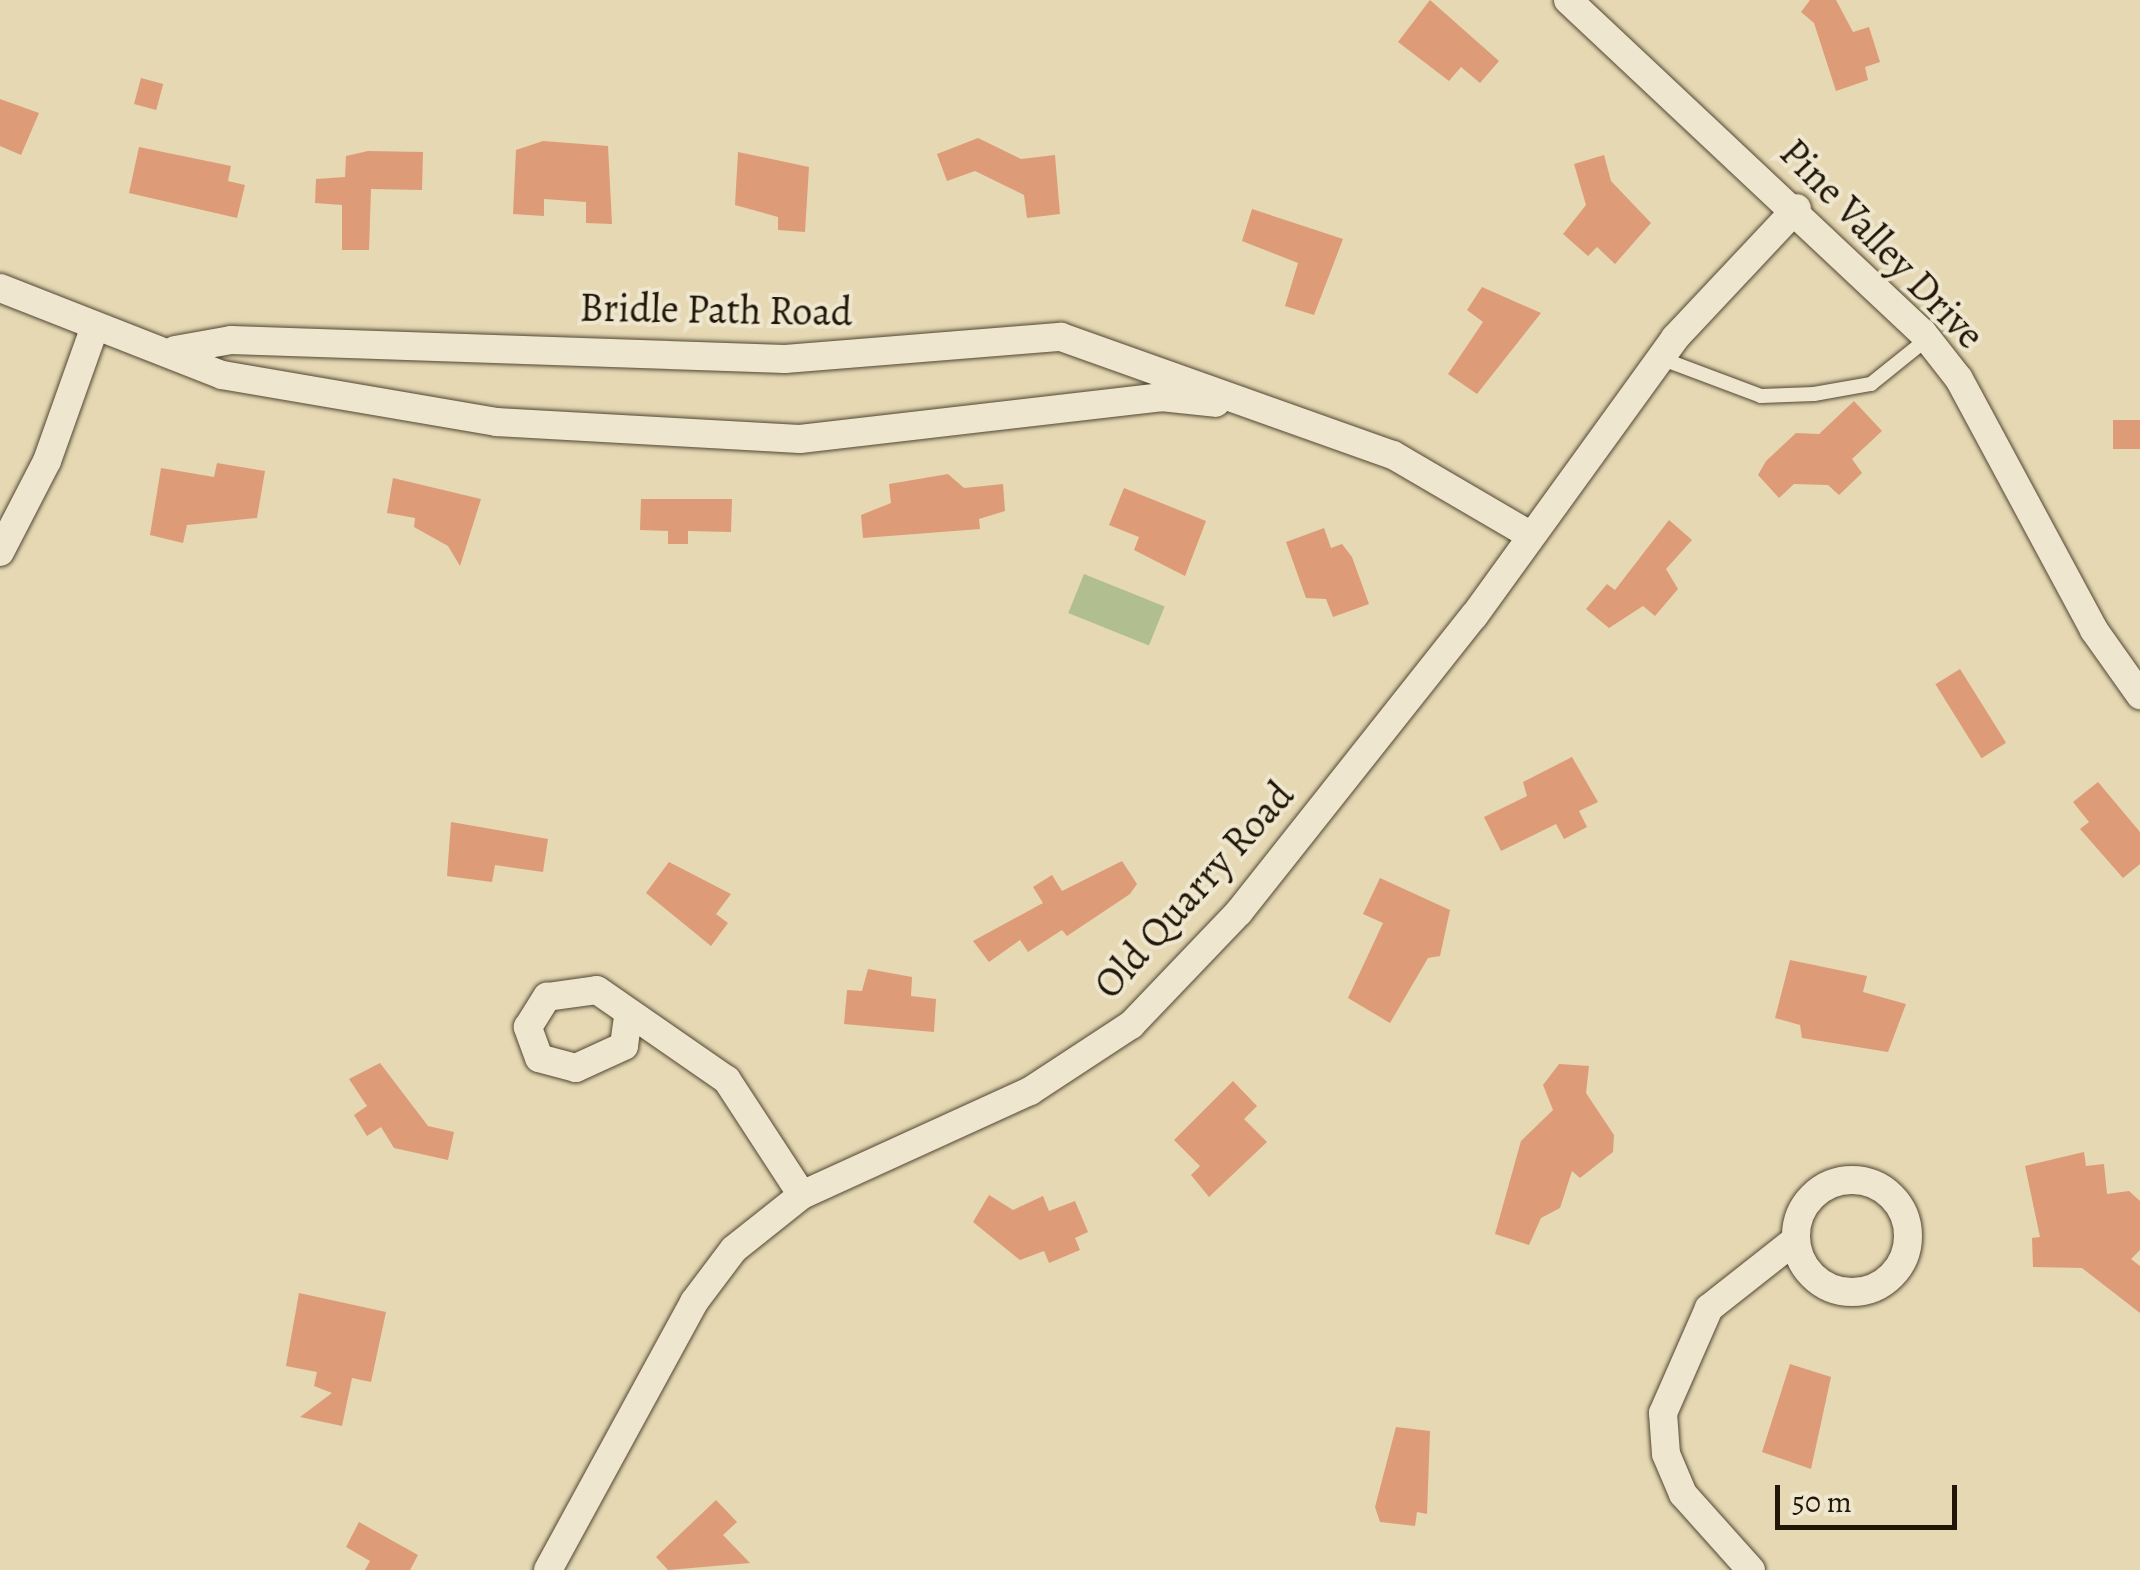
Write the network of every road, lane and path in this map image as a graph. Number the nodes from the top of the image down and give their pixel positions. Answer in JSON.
{"nodes":[{"id":1,"x":1568,"y":0,"type":"edge"},
{"id":2,"x":1797,"y":208,"type":"junction"},
{"id":3,"x":0,"y":288,"type":"edge"},
{"id":4,"x":93,"y":332,"type":"junction"},
{"id":5,"x":1927,"y":339,"type":"junction"},
{"id":6,"x":175,"y":350,"type":"junction"},
{"id":7,"x":1659,"y":358,"type":"junction"},
{"id":8,"x":1242,"y":406,"type":"junction"},
{"id":9,"x":1530,"y":535,"type":"junction"},
{"id":10,"x":0,"y":552,"type":"edge"},
{"id":11,"x":2140,"y":695,"type":"edge"},
{"id":12,"x":628,"y":1017,"type":"dead end"},
{"id":13,"x":802,"y":1195,"type":"junction"},
{"id":14,"x":1794,"y":1241,"type":"junction"},
{"id":15,"x":548,"y":1570,"type":"edge"},
{"id":16,"x":1751,"y":1570,"type":"edge"}],
"edges":[{"from":1,"to":2,"type":"street","name":"Pine Valley Drive"},
{"from":2,"to":5,"type":"street","name":"Pine Valley Drive"},
{"from":2,"to":7,"type":"street","name":"Old Quarry Road"},
{"from":3,"to":4,"type":"street","name":"Bridle Path Road"},
{"from":4,"to":6,"type":"street","name":"Bridle Path Road"},
{"from":4,"to":10,"type":"street"},
{"from":5,"to":7,"type":"lane"},
{"from":5,"to":11,"type":"street","name":"Pine Valley Drive"},
{"from":6,"to":8,"type":"street","name":"Bridle Path Road"},
{"from":6,"to":8,"type":"street","name":"Bridle Path Road"},
{"from":7,"to":9,"type":"street","name":"Old Quarry Road"},
{"from":8,"to":9,"type":"street","name":"Bridle Path Road"},
{"from":9,"to":13,"type":"street","name":"Old Quarry Road"},
{"from":12,"to":13,"type":"street"},
{"from":13,"to":15,"type":"street","name":"Old Quarry Road"},
{"from":14,"to":14,"type":"street"},
{"from":14,"to":16,"type":"street"}]}
